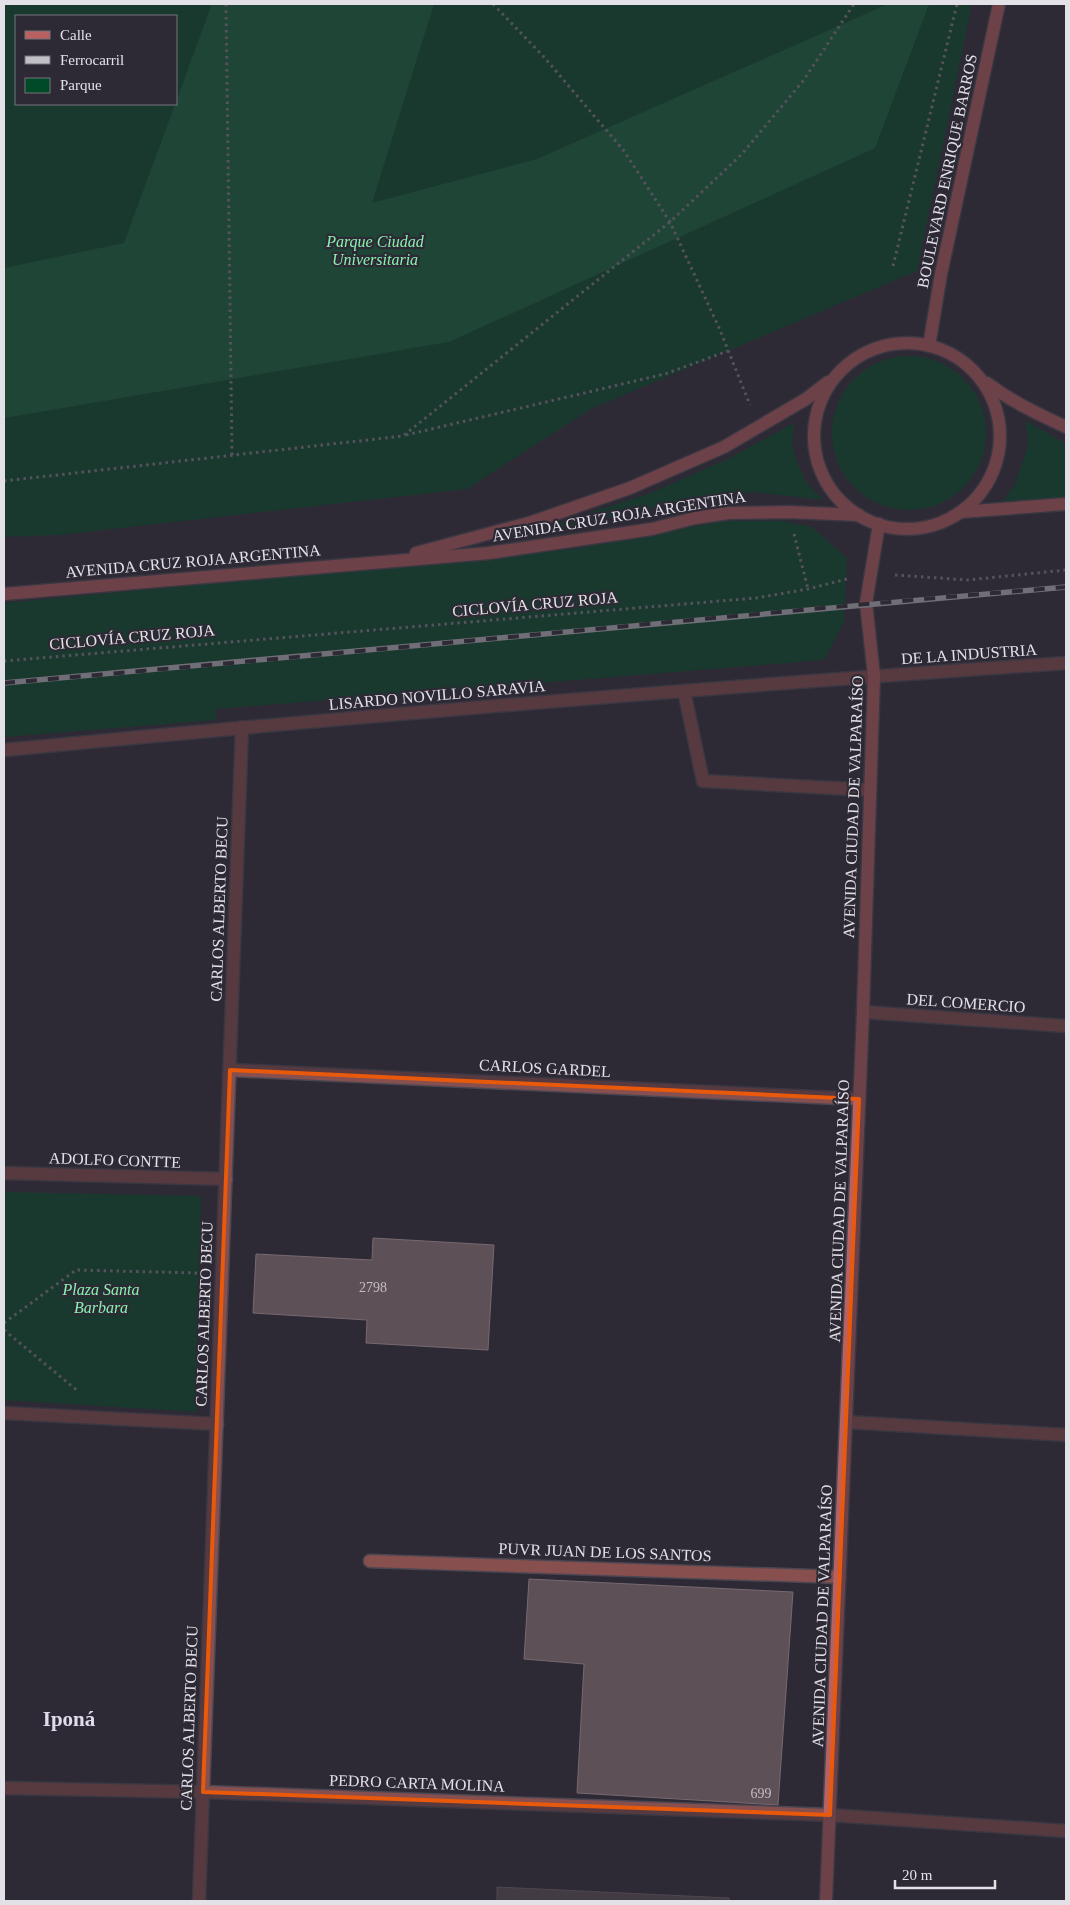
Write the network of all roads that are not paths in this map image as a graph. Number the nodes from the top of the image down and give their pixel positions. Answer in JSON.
{"nodes":[{"id":1,"x":1000,"y":4,"type":"edge"},
{"id":2,"x":929,"y":346,"type":"junction"},
{"id":3,"x":837,"y":375,"type":"junction"},
{"id":4,"x":981,"y":379,"type":"junction"},
{"id":5,"x":1066,"y":427,"type":"edge"},
{"id":6,"x":1066,"y":504,"type":"edge"},
{"id":7,"x":961,"y":512,"type":"junction"},
{"id":8,"x":859,"y":515,"type":"junction"},
{"id":9,"x":879,"y":524,"type":"junction"},
{"id":10,"x":384,"y":561,"type":"junction"},
{"id":11,"x":4,"y":594,"type":"edge"},
{"id":12,"x":1066,"y":664,"type":"edge"},
{"id":13,"x":874,"y":676,"type":"junction"},
{"id":14,"x":684,"y":691,"type":"junction"},
{"id":15,"x":242,"y":727,"type":"junction"},
{"id":16,"x":4,"y":750,"type":"edge"},
{"id":17,"x":870,"y":790,"type":"junction"},
{"id":18,"x":863,"y":1012,"type":"junction"},
{"id":19,"x":1066,"y":1026,"type":"edge"},
{"id":20,"x":230,"y":1070,"type":"junction"},
{"id":21,"x":859,"y":1099,"type":"junction"},
{"id":22,"x":4,"y":1173,"type":"edge"},
{"id":23,"x":226,"y":1179,"type":"junction"},
{"id":24,"x":4,"y":1413,"type":"edge"},
{"id":25,"x":846,"y":1422,"type":"junction"},
{"id":26,"x":216,"y":1424,"type":"junction"},
{"id":27,"x":1066,"y":1435,"type":"edge"},
{"id":28,"x":370,"y":1561,"type":"dead end"},
{"id":29,"x":840,"y":1577,"type":"junction"},
{"id":30,"x":4,"y":1788,"type":"edge"},
{"id":31,"x":203,"y":1792,"type":"junction"},
{"id":32,"x":830,"y":1815,"type":"junction"},
{"id":33,"x":1066,"y":1831,"type":"edge"},
{"id":34,"x":199,"y":1901,"type":"edge"},
{"id":35,"x":826,"y":1901,"type":"edge"}],
"edges":[{"from":1,"to":2,"type":"main road","name":"BOULEVARD ENRIQUE BARROS"},
{"from":2,"to":3,"type":"main road"},
{"from":2,"to":4,"type":"main road"},
{"from":3,"to":8,"type":"main road"},
{"from":3,"to":10,"type":"main road","name":"AVENIDA CRUZ ROJA ARGENTINA"},
{"from":4,"to":5,"type":"main road"},
{"from":4,"to":7,"type":"main road"},
{"from":6,"to":7,"type":"main road"},
{"from":7,"to":9,"type":"main road"},
{"from":8,"to":9,"type":"main road"},
{"from":8,"to":10,"type":"main road","name":"AVENIDA CRUZ ROJA ARGENTINA"},
{"from":9,"to":13,"type":"main road","name":"AVENIDA CIUDAD DE VALPARAÍSO"},
{"from":10,"to":11,"type":"main road","name":"AVENIDA CRUZ ROJA ARGENTINA"},
{"from":12,"to":13,"type":"street","name":"DE LA INDUSTRIA"},
{"from":13,"to":14,"type":"street","name":"LISARDO NOVILLO SARAVIA"},
{"from":13,"to":17,"type":"main road","name":"AVENIDA CIUDAD DE VALPARAÍSO"},
{"from":14,"to":15,"type":"street","name":"LISARDO NOVILLO SARAVIA"},
{"from":14,"to":17,"type":"street"},
{"from":15,"to":16,"type":"street","name":"LISARDO NOVILLO SARAVIA"},
{"from":15,"to":20,"type":"street","name":"CARLOS ALBERTO BECU"},
{"from":17,"to":18,"type":"main road","name":"AVENIDA CIUDAD DE VALPARAÍSO"},
{"from":18,"to":19,"type":"street","name":"DEL COMERCIO"},
{"from":18,"to":21,"type":"main road","name":"AVENIDA CIUDAD DE VALPARAÍSO"},
{"from":20,"to":21,"type":"street","name":"CARLOS GARDEL"},
{"from":20,"to":23,"type":"street","name":"CARLOS ALBERTO BECU"},
{"from":21,"to":25,"type":"main road","name":"AVENIDA CIUDAD DE VALPARAÍSO"},
{"from":22,"to":23,"type":"street","name":"ADOLFO CONTTE"},
{"from":23,"to":26,"type":"street","name":"CARLOS ALBERTO BECU"},
{"from":24,"to":26,"type":"street"},
{"from":25,"to":27,"type":"street"},
{"from":25,"to":29,"type":"main road","name":"AVENIDA CIUDAD DE VALPARAÍSO"},
{"from":26,"to":31,"type":"street","name":"CARLOS ALBERTO BECU"},
{"from":28,"to":29,"type":"street","name":"PUVR JUAN DE LOS SANTOS"},
{"from":29,"to":32,"type":"main road","name":"AVENIDA CIUDAD DE VALPARAÍSO"},
{"from":30,"to":31,"type":"street","name":"PEDRO CARTA MOLINA"},
{"from":31,"to":32,"type":"street","name":"PEDRO CARTA MOLINA"},
{"from":31,"to":34,"type":"street","name":"CARLOS ALBERTO BECU"},
{"from":32,"to":33,"type":"street","name":"PEDRO CARTA MOLINA"},
{"from":32,"to":35,"type":"main road","name":"AVENIDA CIUDAD DE VALPARAÍSO"}]}
